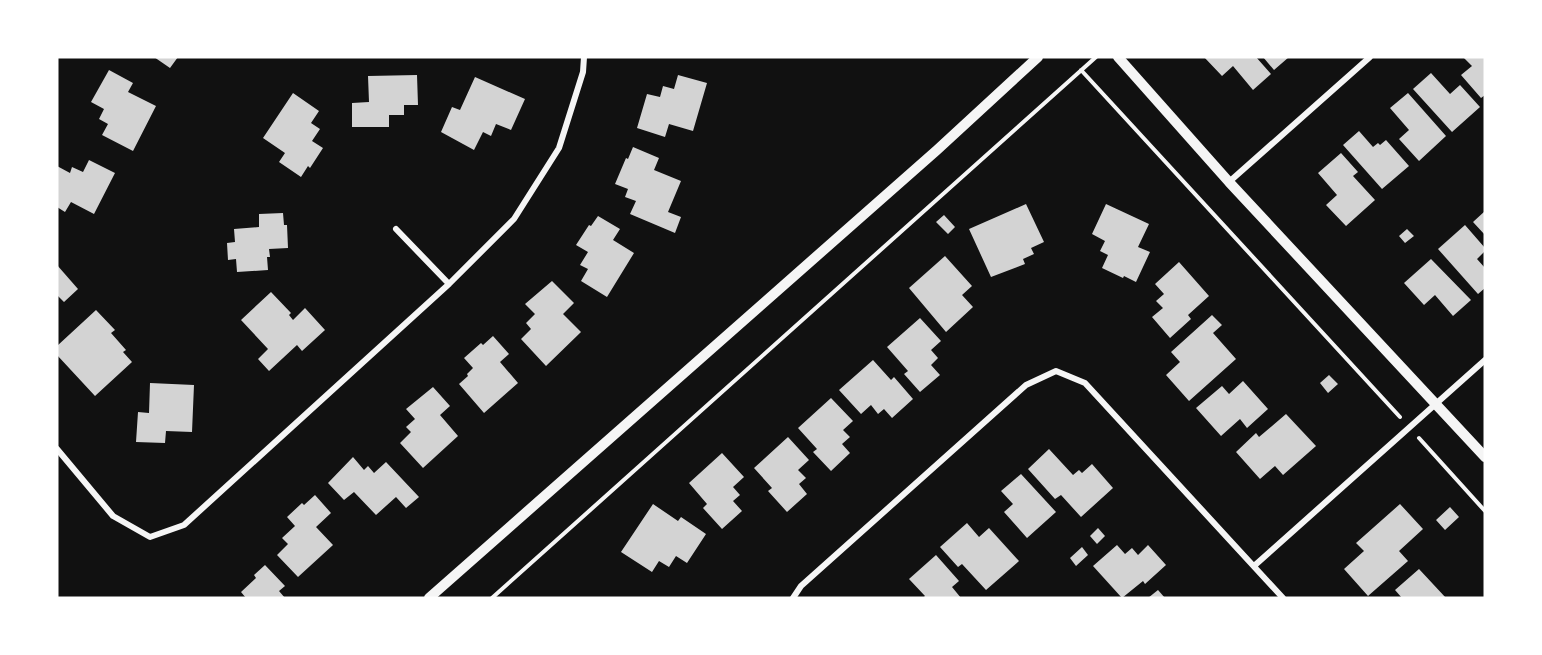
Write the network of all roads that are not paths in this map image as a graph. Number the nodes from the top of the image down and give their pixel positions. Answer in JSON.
{"nodes":[{"id":1,"x":584,"y":57,"type":"edge"},
{"id":2,"x":1038,"y":57,"type":"edge"},
{"id":3,"x":1119,"y":57,"type":"edge"},
{"id":4,"x":1370,"y":57,"type":"edge"},
{"id":5,"x":1229,"y":182,"type":"junction"},
{"id":6,"x":396,"y":229,"type":"dead end"},
{"id":7,"x":449,"y":284,"type":"junction"},
{"id":8,"x":1485,"y":360,"type":"edge"},
{"id":9,"x":1436,"y":402,"type":"junction"},
{"id":10,"x":57,"y":448,"type":"edge"},
{"id":11,"x":1485,"y":457,"type":"edge"},
{"id":12,"x":1254,"y":566,"type":"junction"},
{"id":13,"x":429,"y":598,"type":"edge"},
{"id":14,"x":794,"y":598,"type":"edge"},
{"id":15,"x":1283,"y":598,"type":"edge"}],
"edges":[{"from":1,"to":7,"type":"street"},
{"from":2,"to":13,"type":"street"},
{"from":3,"to":5,"type":"street"},
{"from":4,"to":5,"type":"street"},
{"from":5,"to":9,"type":"street"},
{"from":6,"to":7,"type":"street"},
{"from":7,"to":10,"type":"street"},
{"from":8,"to":9,"type":"street"},
{"from":9,"to":11,"type":"street"},
{"from":9,"to":12,"type":"street"},
{"from":12,"to":14,"type":"street"},
{"from":12,"to":15,"type":"street"}]}
